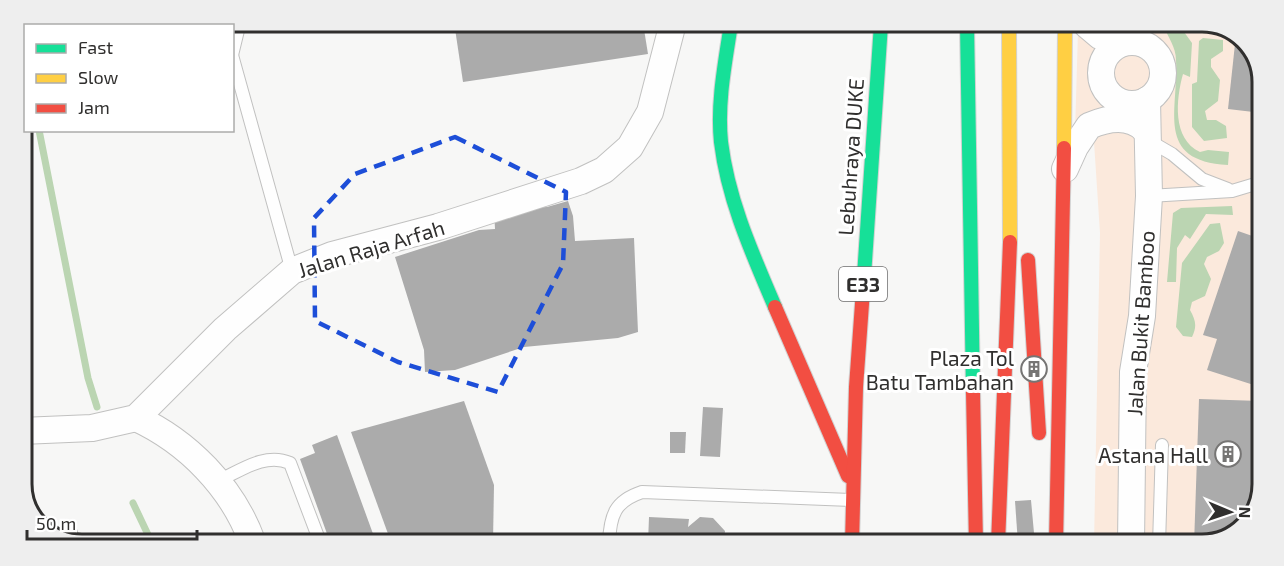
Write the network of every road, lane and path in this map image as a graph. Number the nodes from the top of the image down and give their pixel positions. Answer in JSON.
{"nodes":[{"id":1,"x":238,"y":32,"type":"edge"},
{"id":2,"x":671,"y":32,"type":"edge"},
{"id":3,"x":730,"y":32,"type":"edge"},
{"id":4,"x":880,"y":32,"type":"edge"},
{"id":5,"x":967,"y":32,"type":"edge"},
{"id":6,"x":1009,"y":32,"type":"edge"},
{"id":7,"x":1065,"y":32,"type":"edge"},
{"id":8,"x":1095,"y":32,"type":"edge"},
{"id":9,"x":1125,"y":37,"type":"edge"},
{"id":10,"x":234,"y":47,"type":"edge"},
{"id":11,"x":234,"y":62,"type":"edge"},
{"id":12,"x":1011,"y":94,"type":"junction"},
{"id":13,"x":1137,"y":102,"type":"junction"},
{"id":14,"x":1089,"y":126,"type":"junction"},
{"id":15,"x":1148,"y":136,"type":"junction"},
{"id":16,"x":1063,"y":173,"type":"junction"},
{"id":17,"x":1252,"y":185,"type":"edge"},
{"id":18,"x":1232,"y":190,"type":"junction"},
{"id":19,"x":1149,"y":196,"type":"junction"},
{"id":20,"x":1025,"y":225,"type":"dead end"},
{"id":21,"x":1027,"y":248,"type":"dead end"},
{"id":22,"x":292,"y":271,"type":"junction"},
{"id":23,"x":136,"y":418,"type":"junction"},
{"id":24,"x":32,"y":431,"type":"edge"},
{"id":25,"x":1162,"y":445,"type":"dead end"},
{"id":26,"x":1040,"y":446,"type":"dead end"},
{"id":27,"x":218,"y":481,"type":"junction"},
{"id":28,"x":852,"y":485,"type":"junction"},
{"id":29,"x":1042,"y":489,"type":"dead end"},
{"id":30,"x":852,"y":500,"type":"junction"},
{"id":31,"x":249,"y":534,"type":"edge"},
{"id":32,"x":317,"y":534,"type":"edge"},
{"id":33,"x":609,"y":534,"type":"edge"},
{"id":34,"x":852,"y":534,"type":"edge"},
{"id":35,"x":976,"y":534,"type":"edge"},
{"id":36,"x":999,"y":534,"type":"edge"},
{"id":37,"x":1046,"y":534,"type":"edge"},
{"id":38,"x":1056,"y":534,"type":"edge"},
{"id":39,"x":1131,"y":534,"type":"edge"},
{"id":40,"x":1159,"y":534,"type":"edge"}],
"edges":[{"from":1,"to":10,"type":"lane"},
{"from":2,"to":22,"type":"street","name":"Jalan Raja Arfah"},
{"from":3,"to":28,"type":"highway"},
{"from":4,"to":28,"type":"highway","name":"Lebuhraya DUKE","number":"E33"},
{"from":5,"to":35,"type":"highway"},
{"from":6,"to":12,"type":"highway"},
{"from":7,"to":16,"type":"highway"},
{"from":8,"to":9,"type":"street"},
{"from":9,"to":13,"type":"street"},
{"from":9,"to":13,"type":"street"},
{"from":11,"to":22,"type":"lane"},
{"from":12,"to":20,"type":"highway"},
{"from":12,"to":36,"type":"highway"},
{"from":13,"to":14,"type":"street"},
{"from":13,"to":15,"type":"street","name":"Jalan Bukit Bamboo"},
{"from":14,"to":15,"type":"street"},
{"from":14,"to":16,"type":"street"},
{"from":15,"to":18,"type":"lane"},
{"from":15,"to":19,"type":"street","name":"Jalan Bukit Bamboo"},
{"from":16,"to":38,"type":"highway"},
{"from":17,"to":18,"type":"lane"},
{"from":18,"to":19,"type":"lane"},
{"from":19,"to":39,"type":"street","name":"Jalan Bukit Bamboo"},
{"from":21,"to":26,"type":"highway"},
{"from":22,"to":23,"type":"street","name":"Jalan Raja Arfah"},
{"from":23,"to":24,"type":"street"},
{"from":23,"to":27,"type":"street"},
{"from":25,"to":40,"type":"lane"},
{"from":27,"to":31,"type":"street"},
{"from":27,"to":32,"type":"lane"},
{"from":28,"to":30,"type":"highway","name":"Lebuhraya DUKE","number":"E33"},
{"from":29,"to":37,"type":"highway"},
{"from":30,"to":33,"type":"lane"},
{"from":30,"to":34,"type":"highway","name":"Lebuhraya DUKE","number":"E33"}]}
